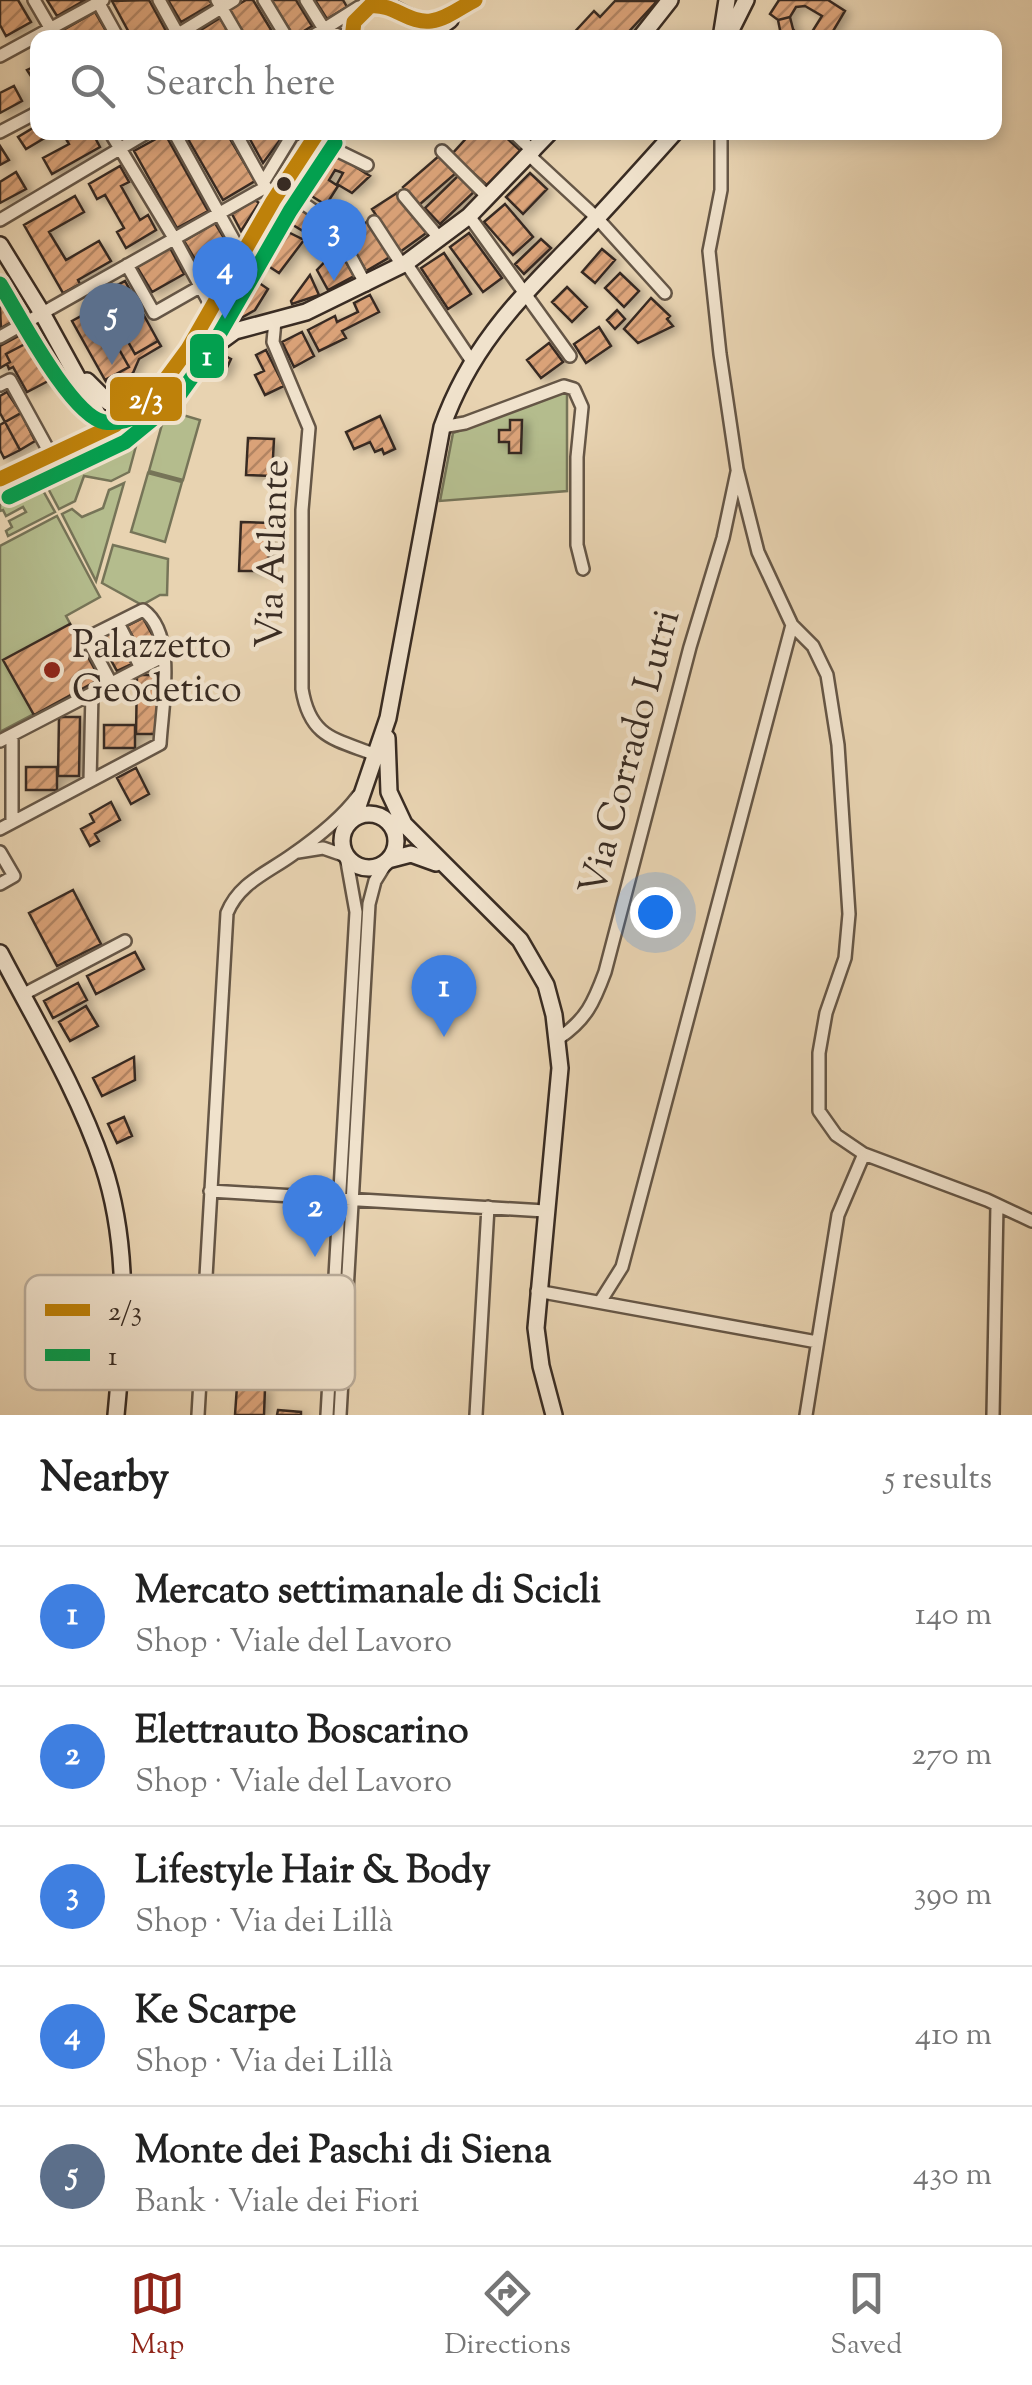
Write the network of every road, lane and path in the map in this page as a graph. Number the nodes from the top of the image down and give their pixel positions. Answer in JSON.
{"nodes":[{"id":1,"x":34,"y":0,"type":"edge"},
{"id":2,"x":159,"y":0,"type":"edge"},
{"id":3,"x":234,"y":0,"type":"edge"},
{"id":4,"x":264,"y":0,"type":"edge"},
{"id":5,"x":306,"y":0,"type":"edge"},
{"id":6,"x":475,"y":0,"type":"edge"},
{"id":7,"x":484,"y":0,"type":"edge"},
{"id":8,"x":670,"y":0,"type":"edge"},
{"id":9,"x":746,"y":0,"type":"edge"},
{"id":10,"x":99,"y":1,"type":"edge"},
{"id":11,"x":220,"y":4,"type":"edge"},
{"id":12,"x":362,"y":4,"type":"edge"},
{"id":13,"x":404,"y":10,"type":"edge"},
{"id":14,"x":727,"y":22,"type":"edge"},
{"id":15,"x":324,"y":29,"type":"joint"},
{"id":16,"x":51,"y":30,"type":"edge"},
{"id":17,"x":59,"y":30,"type":"edge"},
{"id":18,"x":114,"y":30,"type":"edge"},
{"id":19,"x":174,"y":30,"type":"edge"},
{"id":20,"x":185,"y":30,"type":"edge"},
{"id":21,"x":235,"y":30,"type":"edge"},
{"id":22,"x":282,"y":30,"type":"edge"},
{"id":23,"x":353,"y":30,"type":"edge"},
{"id":24,"x":437,"y":30,"type":"edge"},
{"id":25,"x":646,"y":30,"type":"edge"},
{"id":26,"x":30,"y":44,"type":"edge"},
{"id":27,"x":0,"y":56,"type":"edge"},
{"id":28,"x":30,"y":116,"type":"edge"},
{"id":29,"x":0,"y":132,"type":"edge"},
{"id":30,"x":114,"y":140,"type":"edge"},
{"id":31,"x":134,"y":140,"type":"edge"},
{"id":32,"x":178,"y":140,"type":"edge"},
{"id":33,"x":239,"y":140,"type":"edge"},
{"id":34,"x":305,"y":140,"type":"edge"},
{"id":35,"x":320,"y":140,"type":"edge"},
{"id":36,"x":520,"y":140,"type":"edge"},
{"id":37,"x":543,"y":140,"type":"edge"},
{"id":38,"x":668,"y":140,"type":"edge"},
{"id":39,"x":721,"y":140,"type":"edge"},
{"id":40,"x":119,"y":149,"type":"junction"},
{"id":41,"x":442,"y":151,"type":"dead end"},
{"id":42,"x":532,"y":153,"type":"junction"},
{"id":43,"x":367,"y":166,"type":"dead end"},
{"id":44,"x":271,"y":190,"type":"junction"},
{"id":45,"x":404,"y":196,"type":"dead end"},
{"id":46,"x":488,"y":197,"type":"junction"},
{"id":47,"x":317,"y":213,"type":"dead end"},
{"id":48,"x":219,"y":214,"type":"junction"},
{"id":49,"x":469,"y":216,"type":"junction"},
{"id":50,"x":597,"y":218,"type":"junction"},
{"id":51,"x":0,"y":220,"type":"edge"},
{"id":52,"x":374,"y":222,"type":"dead end"},
{"id":53,"x":174,"y":238,"type":"junction"},
{"id":54,"x":440,"y":239,"type":"junction"},
{"id":55,"x":0,"y":245,"type":"edge"},
{"id":56,"x":345,"y":246,"type":"dead end"},
{"id":57,"x":238,"y":261,"type":"junction"},
{"id":58,"x":404,"y":264,"type":"junction"},
{"id":59,"x":127,"y":265,"type":"junction"},
{"id":60,"x":366,"y":285,"type":"junction"},
{"id":61,"x":199,"y":286,"type":"junction"},
{"id":62,"x":526,"y":292,"type":"junction"},
{"id":63,"x":665,"y":293,"type":"dead end"},
{"id":64,"x":211,"y":306,"type":"junction"},
{"id":65,"x":42,"y":313,"type":"junction"},
{"id":66,"x":275,"y":321,"type":"junction"},
{"id":67,"x":198,"y":328,"type":"junction"},
{"id":68,"x":0,"y":337,"type":"edge"},
{"id":69,"x":222,"y":337,"type":"junction"},
{"id":70,"x":570,"y":356,"type":"dead end"},
{"id":71,"x":472,"y":360,"type":"junction"},
{"id":72,"x":0,"y":386,"type":"edge"},
{"id":73,"x":160,"y":387,"type":"junction"},
{"id":74,"x":104,"y":409,"type":"junction"},
{"id":75,"x":117,"y":423,"type":"junction"},
{"id":76,"x":442,"y":427,"type":"junction"},
{"id":77,"x":50,"y":453,"type":"junction"},
{"id":78,"x":737,"y":469,"type":"junction"},
{"id":79,"x":1,"y":476,"type":"edge"},
{"id":80,"x":583,"y":570,"type":"dead end"},
{"id":81,"x":119,"y":625,"type":"junction"},
{"id":82,"x":792,"y":625,"type":"junction"},
{"id":83,"x":164,"y":656,"type":"junction"},
{"id":84,"x":141,"y":668,"type":"junction"},
{"id":85,"x":111,"y":684,"type":"junction"},
{"id":86,"x":92,"y":694,"type":"junction"},
{"id":87,"x":388,"y":718,"type":"junction"},
{"id":88,"x":6,"y":738,"type":"edge"},
{"id":89,"x":376,"y":755,"type":"junction"},
{"id":90,"x":90,"y":781,"type":"junction"},
{"id":91,"x":367,"y":783,"type":"junction"},
{"id":92,"x":354,"y":818,"type":"junction"},
{"id":93,"x":392,"y":822,"type":"junction"},
{"id":94,"x":331,"y":823,"type":"junction"},
{"id":95,"x":6,"y":825,"type":"edge"},
{"id":96,"x":0,"y":852,"type":"edge"},
{"id":97,"x":296,"y":853,"type":"junction"},
{"id":98,"x":346,"y":856,"type":"junction"},
{"id":99,"x":388,"y":860,"type":"junction"},
{"id":100,"x":444,"y":867,"type":"junction"},
{"id":101,"x":0,"y":884,"type":"edge"},
{"id":102,"x":125,"y":941,"type":"dead end"},
{"id":103,"x":0,"y":953,"type":"edge"},
{"id":104,"x":22,"y":995,"type":"junction"},
{"id":105,"x":559,"y":1038,"type":"junction"},
{"id":106,"x":864,"y":1154,"type":"junction"},
{"id":107,"x":210,"y":1191,"type":"junction"},
{"id":108,"x":347,"y":1199,"type":"junction"},
{"id":109,"x":997,"y":1205,"type":"junction"},
{"id":110,"x":488,"y":1208,"type":"junction"},
{"id":111,"x":544,"y":1211,"type":"junction"},
{"id":112,"x":1032,"y":1221,"type":"edge"},
{"id":113,"x":122,"y":1275,"type":"edge"},
{"id":114,"x":206,"y":1275,"type":"edge"},
{"id":115,"x":340,"y":1275,"type":"edge"},
{"id":116,"x":345,"y":1275,"type":"edge"},
{"id":117,"x":536,"y":1291,"type":"junction"},
{"id":118,"x":600,"y":1302,"type":"junction"},
{"id":119,"x":817,"y":1342,"type":"junction"},
{"id":120,"x":118,"y":1390,"type":"edge"},
{"id":121,"x":199,"y":1390,"type":"edge"},
{"id":122,"x":329,"y":1390,"type":"edge"},
{"id":123,"x":341,"y":1390,"type":"edge"},
{"id":124,"x":116,"y":1415,"type":"edge"},
{"id":125,"x":198,"y":1415,"type":"edge"},
{"id":126,"x":327,"y":1415,"type":"edge"},
{"id":127,"x":340,"y":1415,"type":"edge"},
{"id":128,"x":476,"y":1415,"type":"edge"},
{"id":129,"x":554,"y":1415,"type":"edge"},
{"id":130,"x":806,"y":1415,"type":"edge"},
{"id":131,"x":993,"y":1415,"type":"edge"}],
"edges":[{"from":1,"to":16,"type":"street"},
{"from":2,"to":19,"type":"street"},
{"from":3,"to":11,"type":"street"},
{"from":4,"to":22,"type":"street"},
{"from":5,"to":15,"type":"street"},
{"from":6,"to":13,"type":"street"},
{"from":7,"to":24,"type":"street"},
{"from":8,"to":25,"type":"street"},
{"from":9,"to":14,"type":"street"},
{"from":10,"to":17,"type":"street"},
{"from":10,"to":18,"type":"street"},
{"from":11,"to":20,"type":"street"},
{"from":11,"to":21,"type":"street"},
{"from":12,"to":13,"type":"street"},
{"from":12,"to":15,"type":"street"},
{"from":12,"to":23,"type":"street"},
{"from":26,"to":27,"type":"street"},
{"from":28,"to":29,"type":"street"},
{"from":30,"to":40,"type":"street"},
{"from":31,"to":40,"type":"street"},
{"from":32,"to":48,"type":"street"},
{"from":33,"to":44,"type":"street"},
{"from":34,"to":44,"type":"street"},
{"from":35,"to":43,"type":"street"},
{"from":36,"to":42,"type":"street"},
{"from":37,"to":42,"type":"street"},
{"from":38,"to":50,"type":"street"},
{"from":39,"to":78,"type":"street"},
{"from":40,"to":51,"type":"street"},
{"from":40,"to":53,"type":"street"},
{"from":41,"to":46,"type":"street"},
{"from":42,"to":46,"type":"street"},
{"from":42,"to":50,"type":"street"},
{"from":44,"to":47,"type":"street"},
{"from":44,"to":48,"type":"street"},
{"from":44,"to":57,"type":"street"},
{"from":45,"to":54,"type":"street"},
{"from":46,"to":49,"type":"street"},
{"from":48,"to":53,"type":"street"},
{"from":48,"to":57,"type":"street"},
{"from":49,"to":54,"type":"street"},
{"from":49,"to":62,"type":"street"},
{"from":50,"to":62,"type":"street"},
{"from":50,"to":63,"type":"street"},
{"from":52,"to":58,"type":"street"},
{"from":53,"to":59,"type":"street"},
{"from":53,"to":61,"type":"street"},
{"from":54,"to":58,"type":"street"},
{"from":55,"to":65,"type":"street"},
{"from":56,"to":60,"type":"street"},
{"from":57,"to":61,"type":"street"},
{"from":57,"to":64,"type":"street"},
{"from":58,"to":60,"type":"street"},
{"from":58,"to":71,"type":"street"},
{"from":59,"to":61,"type":"street"},
{"from":59,"to":65,"type":"street"},
{"from":60,"to":66,"type":"street"},
{"from":61,"to":64,"type":"street"},
{"from":62,"to":70,"type":"street"},
{"from":62,"to":71,"type":"street"},
{"from":64,"to":67,"type":"street"},
{"from":65,"to":68,"type":"street"},
{"from":65,"to":74,"type":"street"},
{"from":66,"to":69,"type":"street"},
{"from":66,"to":89,"type":"street","name":"Via Atlante"},
{"from":67,"to":69,"type":"street"},
{"from":67,"to":73,"type":"street"},
{"from":67,"to":74,"type":"street"},
{"from":69,"to":73,"type":"street"},
{"from":71,"to":76,"type":"street"},
{"from":72,"to":77,"type":"street"},
{"from":73,"to":75,"type":"street"},
{"from":74,"to":75,"type":"street"},
{"from":74,"to":77,"type":"street"},
{"from":75,"to":77,"type":"street"},
{"from":76,"to":80,"type":"street"},
{"from":76,"to":87,"type":"street"},
{"from":77,"to":79,"type":"street"},
{"from":78,"to":82,"type":"street"},
{"from":78,"to":105,"type":"street","name":"Via Corrado Lutri"},
{"from":81,"to":83,"type":"street"},
{"from":81,"to":84,"type":"street"},
{"from":81,"to":85,"type":"street"},
{"from":82,"to":106,"type":"street"},
{"from":82,"to":118,"type":"street"},
{"from":83,"to":84,"type":"street"},
{"from":83,"to":90,"type":"street"},
{"from":84,"to":85,"type":"street"},
{"from":85,"to":86,"type":"street"},
{"from":86,"to":88,"type":"street"},
{"from":86,"to":90,"type":"street"},
{"from":87,"to":89,"type":"street"},
{"from":87,"to":93,"type":"street"},
{"from":88,"to":95,"type":"street"},
{"from":89,"to":91,"type":"street"},
{"from":90,"to":95,"type":"street"},
{"from":91,"to":92,"type":"street"},
{"from":91,"to":94,"type":"street"},
{"from":92,"to":93,"type":"street"},
{"from":92,"to":94,"type":"street"},
{"from":92,"to":98,"type":"street"},
{"from":93,"to":99,"type":"street"},
{"from":93,"to":100,"type":"street"},
{"from":94,"to":97,"type":"street"},
{"from":96,"to":101,"type":"street"},
{"from":97,"to":98,"type":"street"},
{"from":97,"to":107,"type":"street"},
{"from":98,"to":99,"type":"street"},
{"from":98,"to":108,"type":"street"},
{"from":99,"to":100,"type":"street"},
{"from":99,"to":108,"type":"street"},
{"from":100,"to":105,"type":"street"},
{"from":102,"to":104,"type":"street"},
{"from":103,"to":104,"type":"street"},
{"from":104,"to":113,"type":"street"},
{"from":105,"to":111,"type":"street"},
{"from":106,"to":109,"type":"street"},
{"from":106,"to":119,"type":"street"},
{"from":107,"to":108,"type":"street"},
{"from":107,"to":114,"type":"street"},
{"from":108,"to":110,"type":"street"},
{"from":108,"to":115,"type":"street"},
{"from":108,"to":116,"type":"street"},
{"from":109,"to":112,"type":"street"},
{"from":109,"to":131,"type":"street"},
{"from":110,"to":111,"type":"street"},
{"from":110,"to":128,"type":"street"},
{"from":111,"to":117,"type":"street"},
{"from":117,"to":118,"type":"street"},
{"from":117,"to":129,"type":"street"},
{"from":118,"to":119,"type":"street"},
{"from":119,"to":130,"type":"street"},
{"from":120,"to":124,"type":"street"},
{"from":121,"to":125,"type":"street"},
{"from":122,"to":126,"type":"street"},
{"from":123,"to":127,"type":"street"}]}
